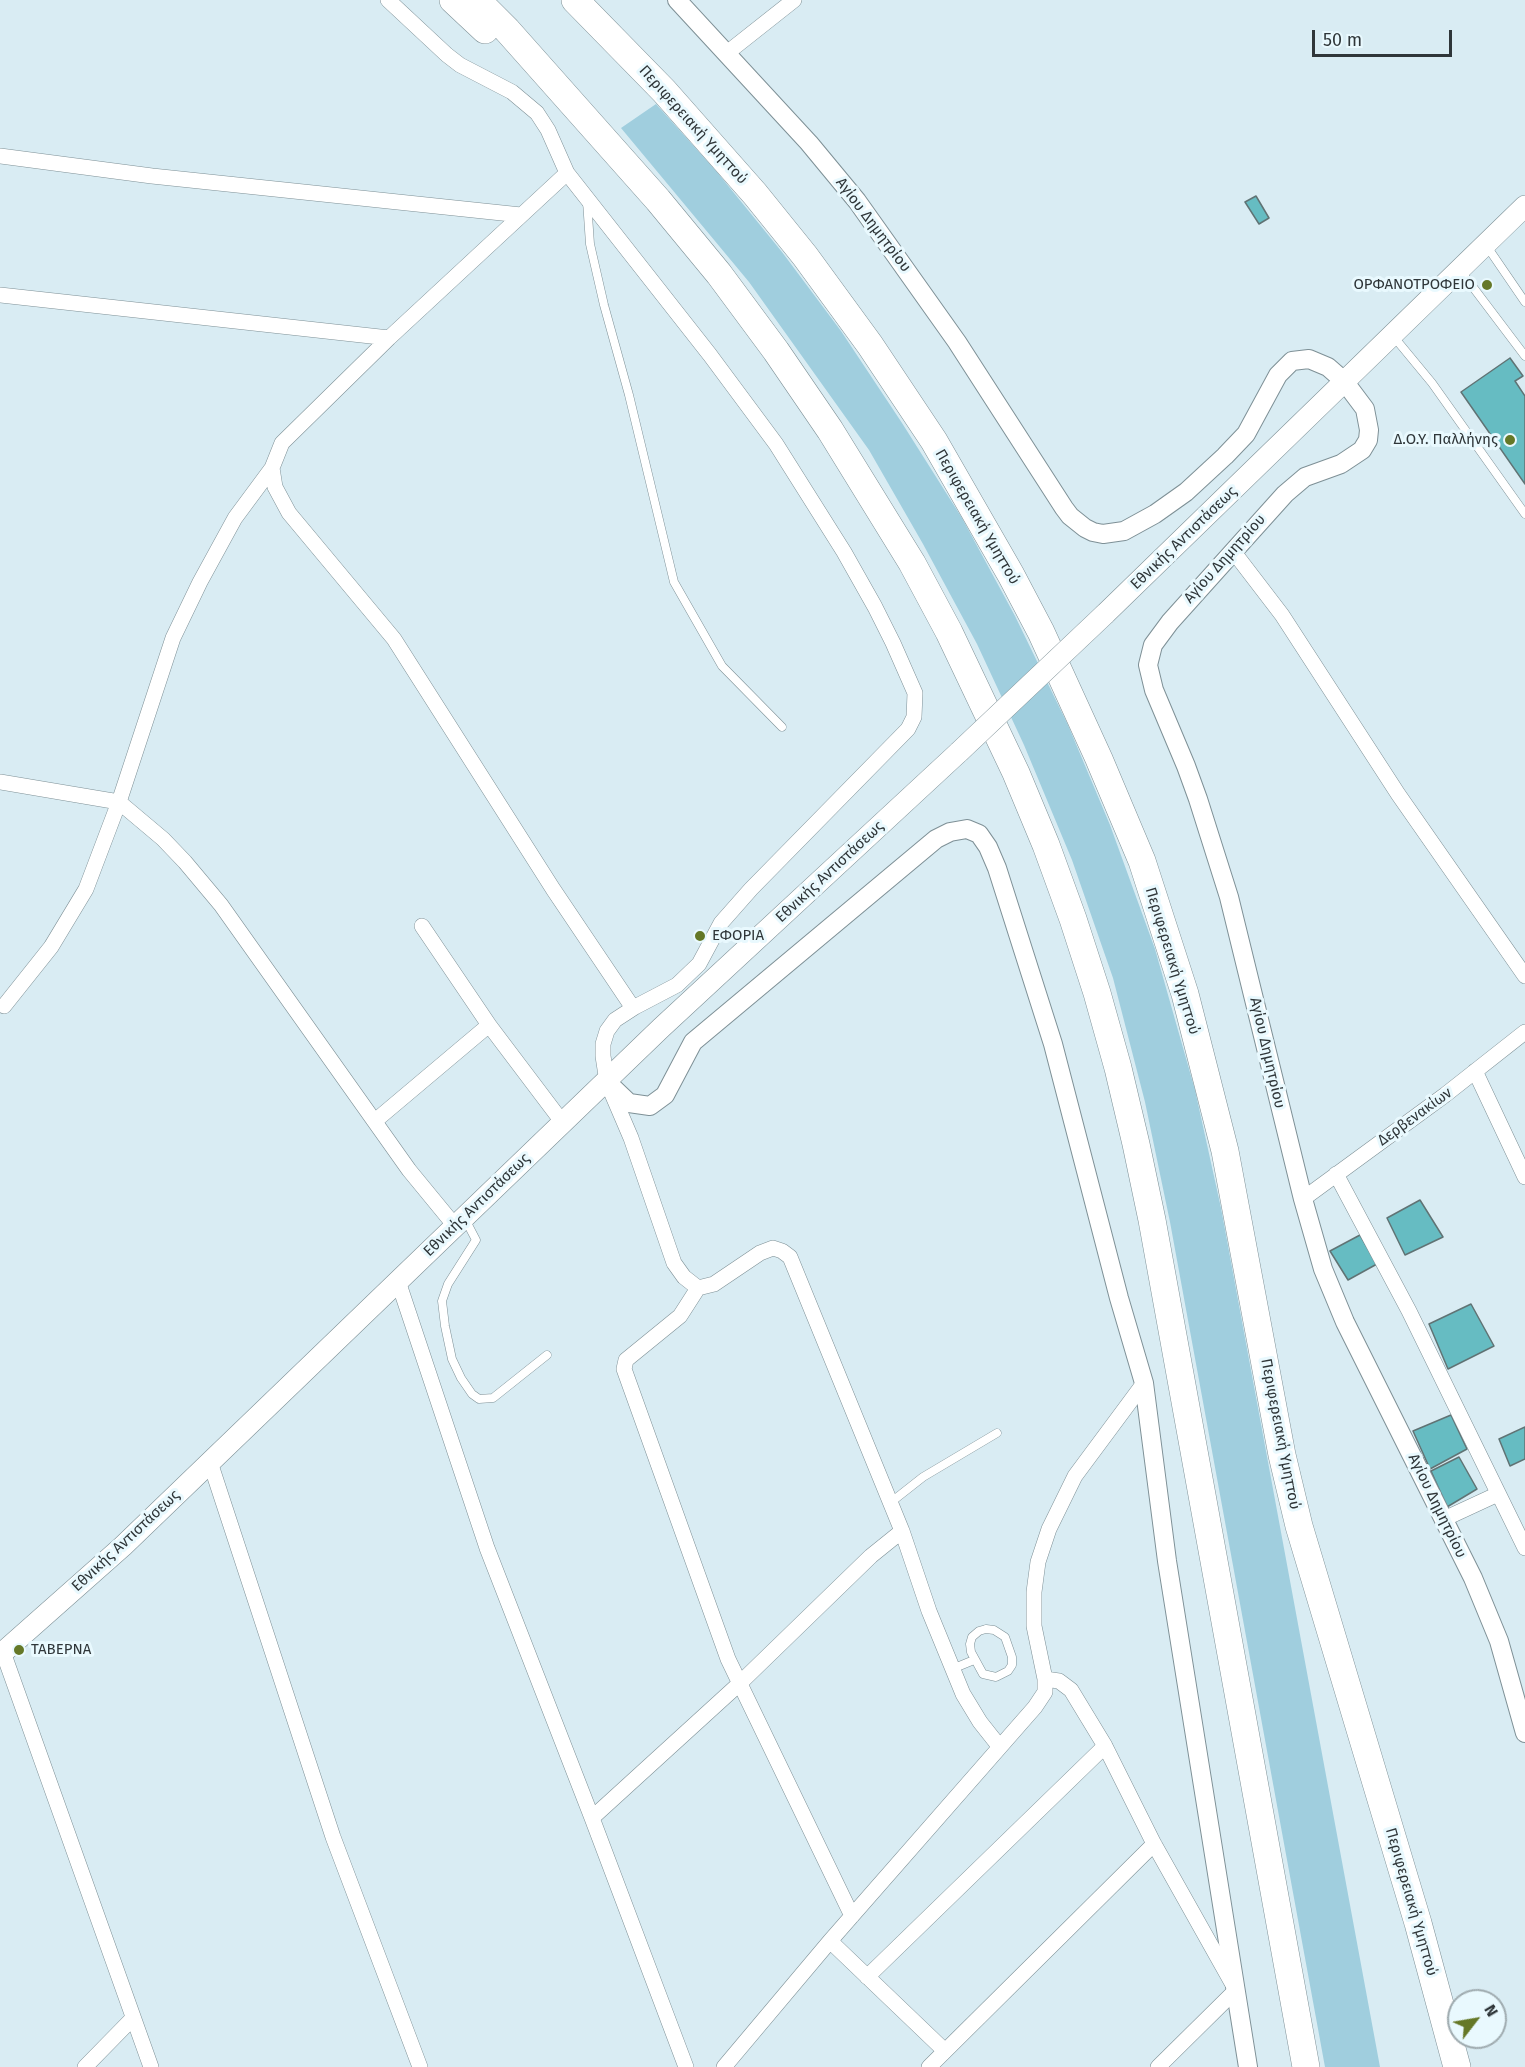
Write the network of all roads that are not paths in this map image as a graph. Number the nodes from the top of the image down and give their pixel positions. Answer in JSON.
{"nodes":[{"id":1,"x":388,"y":0,"type":"edge"},
{"id":2,"x":453,"y":0,"type":"edge"},
{"id":3,"x":477,"y":0,"type":"edge"},
{"id":4,"x":575,"y":0,"type":"edge"},
{"id":5,"x":677,"y":0,"type":"edge"},
{"id":6,"x":794,"y":0,"type":"edge"},
{"id":7,"x":727,"y":53,"type":"junction"},
{"id":8,"x":595,"y":128,"type":"junction"},
{"id":9,"x":0,"y":156,"type":"edge"},
{"id":10,"x":567,"y":173,"type":"junction"},
{"id":11,"x":587,"y":200,"type":"junction"},
{"id":12,"x":1525,"y":206,"type":"edge"},
{"id":13,"x":521,"y":215,"type":"junction"},
{"id":14,"x":1485,"y":244,"type":"junction"},
{"id":15,"x":1459,"y":268,"type":"junction"},
{"id":16,"x":0,"y":296,"type":"edge"},
{"id":17,"x":1525,"y":302,"type":"edge"},
{"id":18,"x":1392,"y":335,"type":"junction"},
{"id":19,"x":389,"y":338,"type":"junction"},
{"id":20,"x":1525,"y":356,"type":"edge"},
{"id":21,"x":1344,"y":381,"type":"junction"},
{"id":22,"x":272,"y":468,"type":"junction"},
{"id":23,"x":1525,"y":514,"type":"edge"},
{"id":24,"x":1233,"y":551,"type":"junction"},
{"id":25,"x":782,"y":727,"type":"dead end"},
{"id":26,"x":0,"y":782,"type":"edge"},
{"id":27,"x":119,"y":802,"type":"junction"},
{"id":28,"x":422,"y":926,"type":"dead end"},
{"id":29,"x":1525,"y":976,"type":"edge"},
{"id":30,"x":4,"y":1006,"type":"dead end"},
{"id":31,"x":633,"y":1008,"type":"junction"},
{"id":32,"x":489,"y":1025,"type":"junction"},
{"id":33,"x":1525,"y":1032,"type":"edge"},
{"id":34,"x":1475,"y":1071,"type":"junction"},
{"id":35,"x":607,"y":1082,"type":"junction"},
{"id":36,"x":375,"y":1120,"type":"junction"},
{"id":37,"x":563,"y":1123,"type":"junction"},
{"id":38,"x":1336,"y":1174,"type":"junction"},
{"id":39,"x":1525,"y":1176,"type":"edge"},
{"id":40,"x":1303,"y":1199,"type":"junction"},
{"id":41,"x":460,"y":1222,"type":"junction"},
{"id":42,"x":398,"y":1281,"type":"junction"},
{"id":43,"x":698,"y":1288,"type":"junction"},
{"id":44,"x":546,"y":1355,"type":"dead end"},
{"id":45,"x":1144,"y":1383,"type":"junction"},
{"id":46,"x":997,"y":1433,"type":"dead end"},
{"id":47,"x":210,"y":1462,"type":"junction"},
{"id":48,"x":1498,"y":1494,"type":"junction"},
{"id":49,"x":889,"y":1503,"type":"junction"},
{"id":50,"x":1444,"y":1519,"type":"junction"},
{"id":51,"x":902,"y":1531,"type":"junction"},
{"id":52,"x":1525,"y":1548,"type":"edge"},
{"id":53,"x":2,"y":1654,"type":"edge"},
{"id":54,"x":974,"y":1660,"type":"junction"},
{"id":55,"x":952,"y":1669,"type":"junction"},
{"id":56,"x":1045,"y":1679,"type":"junction"},
{"id":57,"x":739,"y":1684,"type":"junction"},
{"id":58,"x":1525,"y":1732,"type":"edge"},
{"id":59,"x":999,"y":1746,"type":"junction"},
{"id":60,"x":1105,"y":1746,"type":"junction"},
{"id":61,"x":592,"y":1818,"type":"junction"},
{"id":62,"x":1154,"y":1844,"type":"junction"},
{"id":63,"x":852,"y":1916,"type":"junction"},
{"id":64,"x":830,"y":1941,"type":"junction"},
{"id":65,"x":867,"y":1977,"type":"junction"},
{"id":66,"x":1236,"y":1990,"type":"junction"},
{"id":67,"x":134,"y":2018,"type":"junction"},
{"id":68,"x":945,"y":2050,"type":"junction"},
{"id":69,"x":85,"y":2067,"type":"edge"},
{"id":70,"x":151,"y":2067,"type":"edge"},
{"id":71,"x":420,"y":2067,"type":"edge"},
{"id":72,"x":686,"y":2067,"type":"edge"},
{"id":73,"x":724,"y":2067,"type":"edge"},
{"id":74,"x":929,"y":2067,"type":"edge"},
{"id":75,"x":1158,"y":2067,"type":"edge"},
{"id":76,"x":1248,"y":2067,"type":"edge"},
{"id":77,"x":1306,"y":2067,"type":"edge"},
{"id":78,"x":1457,"y":2067,"type":"edge"}],
"edges":[{"from":1,"to":10,"type":"street"},
{"from":2,"to":8,"type":"highway"},
{"from":3,"to":8,"type":"highway"},
{"from":4,"to":78,"type":"highway","name":"Περιφερειακή Υμηττού"},
{"from":5,"to":7,"type":"street","name":"Αγίου Δημητρίου"},
{"from":6,"to":7,"type":"street"},
{"from":7,"to":21,"type":"street","name":"Αγίου Δημητρίου"},
{"from":8,"to":77,"type":"highway"},
{"from":9,"to":13,"type":"street"},
{"from":10,"to":11,"type":"street"},
{"from":10,"to":13,"type":"street"},
{"from":11,"to":25,"type":"lane"},
{"from":11,"to":31,"type":"street"},
{"from":12,"to":14,"type":"main road","name":"Εθνικής Αντιστάσεως"},
{"from":13,"to":19,"type":"street"},
{"from":14,"to":15,"type":"main road","name":"Εθνικής Αντιστάσεως"},
{"from":14,"to":17,"type":"lane"},
{"from":15,"to":18,"type":"main road","name":"Εθνικής Αντιστάσεως"},
{"from":15,"to":20,"type":"lane"},
{"from":16,"to":19,"type":"street"},
{"from":18,"to":21,"type":"main road","name":"Εθνικής Αντιστάσεως"},
{"from":18,"to":23,"type":"lane"},
{"from":19,"to":22,"type":"street"},
{"from":21,"to":24,"type":"street","name":"Αγίου Δημητρίου"},
{"from":21,"to":35,"type":"main road","name":"Εθνικής Αντιστάσεως","bridge":true},
{"from":22,"to":27,"type":"street"},
{"from":22,"to":31,"type":"street"},
{"from":24,"to":29,"type":"street"},
{"from":24,"to":40,"type":"street","name":"Αγίου Δημητρίου"},
{"from":26,"to":27,"type":"street"},
{"from":27,"to":30,"type":"street"},
{"from":27,"to":36,"type":"street"},
{"from":28,"to":32,"type":"street"},
{"from":31,"to":35,"type":"street"},
{"from":32,"to":36,"type":"street"},
{"from":32,"to":37,"type":"street"},
{"from":33,"to":34,"type":"street","name":"Δερβενακίων"},
{"from":34,"to":38,"type":"street","name":"Δερβενακίων"},
{"from":34,"to":39,"type":"street"},
{"from":35,"to":37,"type":"main road","name":"Εθνικής Αντιστάσεως"},
{"from":35,"to":43,"type":"street"},
{"from":35,"to":45,"type":"street"},
{"from":36,"to":41,"type":"street"},
{"from":37,"to":41,"type":"main road","name":"Εθνικής Αντιστάσεως"},
{"from":38,"to":40,"type":"street","name":"Δερβενακίων"},
{"from":38,"to":48,"type":"street"},
{"from":40,"to":50,"type":"street","name":"Αγίου Δημητρίου"},
{"from":41,"to":42,"type":"main road","name":"Εθνικής Αντιστάσεως"},
{"from":41,"to":44,"type":"lane"},
{"from":42,"to":47,"type":"main road","name":"Εθνικής Αντιστάσεως"},
{"from":42,"to":61,"type":"street"},
{"from":43,"to":49,"type":"street"},
{"from":43,"to":57,"type":"street"},
{"from":45,"to":56,"type":"street"},
{"from":45,"to":66,"type":"street"},
{"from":46,"to":49,"type":"lane"},
{"from":47,"to":53,"type":"main road","name":"Εθνικής Αντιστάσεως"},
{"from":47,"to":71,"type":"street"},
{"from":48,"to":50,"type":"street"},
{"from":48,"to":52,"type":"street"},
{"from":49,"to":51,"type":"street"},
{"from":50,"to":58,"type":"street","name":"Αγίου Δημητρίου"},
{"from":51,"to":55,"type":"street"},
{"from":51,"to":57,"type":"street"},
{"from":53,"to":67,"type":"street"},
{"from":54,"to":54,"type":"lane"},
{"from":54,"to":55,"type":"lane"},
{"from":55,"to":59,"type":"street"},
{"from":56,"to":59,"type":"street"},
{"from":56,"to":60,"type":"street"},
{"from":57,"to":61,"type":"street"},
{"from":57,"to":63,"type":"street"},
{"from":59,"to":63,"type":"street"},
{"from":60,"to":62,"type":"street"},
{"from":60,"to":65,"type":"street"},
{"from":61,"to":72,"type":"street"},
{"from":62,"to":66,"type":"street"},
{"from":62,"to":68,"type":"street"},
{"from":63,"to":64,"type":"street"},
{"from":64,"to":65,"type":"street"},
{"from":64,"to":73,"type":"street"},
{"from":65,"to":68,"type":"street"},
{"from":66,"to":75,"type":"street"},
{"from":66,"to":76,"type":"street"},
{"from":67,"to":69,"type":"street"},
{"from":67,"to":70,"type":"street"},
{"from":68,"to":74,"type":"street"}]}
